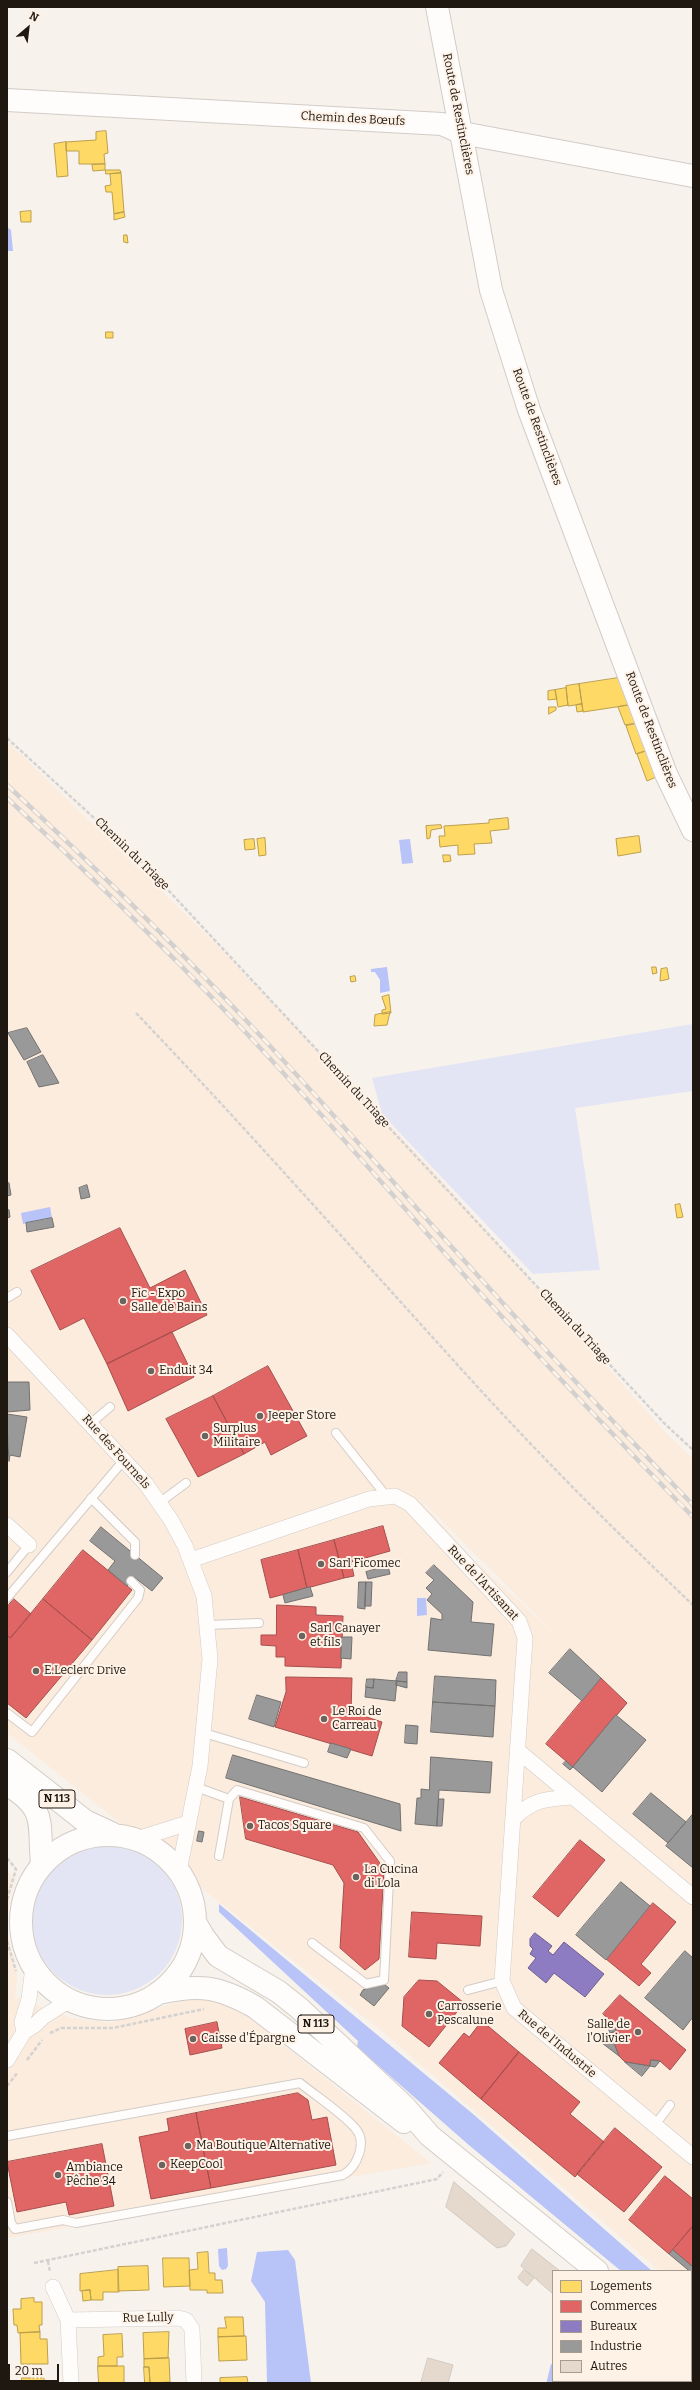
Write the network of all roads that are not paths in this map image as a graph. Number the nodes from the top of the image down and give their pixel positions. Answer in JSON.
{"nodes":[{"id":1,"x":437,"y":7,"type":"edge"},
{"id":2,"x":7,"y":100,"type":"edge"},
{"id":3,"x":462,"y":133,"type":"junction"},
{"id":4,"x":693,"y":176,"type":"edge"},
{"id":5,"x":693,"y":830,"type":"edge"},
{"id":6,"x":17,"y":1292,"type":"dead end"},
{"id":7,"x":7,"y":1298,"type":"edge"},
{"id":8,"x":7,"y":1334,"type":"edge"},
{"id":9,"x":110,"y":1407,"type":"dead end"},
{"id":10,"x":90,"y":1424,"type":"junction"},
{"id":11,"x":336,"y":1433,"type":"dead end"},
{"id":12,"x":124,"y":1460,"type":"junction"},
{"id":13,"x":186,"y":1483,"type":"dead end"},
{"id":14,"x":387,"y":1497,"type":"junction"},
{"id":15,"x":91,"y":1498,"type":"junction"},
{"id":16,"x":159,"y":1504,"type":"junction"},
{"id":17,"x":7,"y":1525,"type":"edge"},
{"id":18,"x":29,"y":1545,"type":"joint"},
{"id":19,"x":136,"y":1555,"type":"dead end"},
{"id":20,"x":191,"y":1560,"type":"junction"},
{"id":21,"x":7,"y":1572,"type":"edge"},
{"id":22,"x":132,"y":1580,"type":"dead end"},
{"id":23,"x":7,"y":1598,"type":"edge"},
{"id":24,"x":259,"y":1623,"type":"dead end"},
{"id":25,"x":207,"y":1625,"type":"junction"},
{"id":26,"x":7,"y":1713,"type":"edge"},
{"id":27,"x":204,"y":1733,"type":"junction"},
{"id":28,"x":517,"y":1750,"type":"junction"},
{"id":29,"x":7,"y":1760,"type":"edge"},
{"id":30,"x":304,"y":1763,"type":"dead end"},
{"id":31,"x":7,"y":1784,"type":"edge"},
{"id":32,"x":196,"y":1787,"type":"junction"},
{"id":33,"x":573,"y":1797,"type":"junction"},
{"id":34,"x":229,"y":1799,"type":"junction"},
{"id":35,"x":513,"y":1819,"type":"junction"},
{"id":36,"x":188,"y":1823,"type":"junction"},
{"id":37,"x":111,"y":1833,"type":"junction"},
{"id":38,"x":137,"y":1839,"type":"junction"},
{"id":39,"x":219,"y":1856,"type":"dead end"},
{"id":40,"x":42,"y":1864,"type":"junction"},
{"id":41,"x":179,"y":1871,"type":"junction"},
{"id":42,"x":693,"y":1898,"type":"edge"},
{"id":43,"x":195,"y":1922,"type":"junction"},
{"id":44,"x":312,"y":1943,"type":"dead end"},
{"id":45,"x":33,"y":1967,"type":"junction"},
{"id":46,"x":502,"y":1981,"type":"junction"},
{"id":47,"x":468,"y":1990,"type":"dead end"},
{"id":48,"x":158,"y":1993,"type":"junction"},
{"id":49,"x":70,"y":2000,"type":"junction"},
{"id":50,"x":24,"y":2032,"type":"junction"},
{"id":51,"x":7,"y":2060,"type":"edge"},
{"id":52,"x":670,"y":2105,"type":"dead end"},
{"id":53,"x":655,"y":2125,"type":"junction"},
{"id":54,"x":7,"y":2136,"type":"edge"},
{"id":55,"x":430,"y":2136,"type":"junction"},
{"id":56,"x":693,"y":2156,"type":"edge"},
{"id":57,"x":7,"y":2202,"type":"edge"},
{"id":58,"x":596,"y":2270,"type":"edge"},
{"id":59,"x":53,"y":2288,"type":"dead end"},
{"id":60,"x":68,"y":2320,"type":"junction"},
{"id":61,"x":71,"y":2383,"type":"edge"},
{"id":62,"x":194,"y":2383,"type":"edge"}],
"edges":[{"from":1,"to":3,"type":"main road","name":"Route de Restinclières"},
{"from":2,"to":3,"type":"main road","name":"Chemin des Bœufs"},
{"from":3,"to":4,"type":"main road","name":"Chemin des Bœufs"},
{"from":3,"to":5,"type":"main road","name":"Route de Restinclières"},
{"from":6,"to":7,"type":"lane"},
{"from":8,"to":10,"type":"street","name":"Rue des Fournels"},
{"from":9,"to":10,"type":"lane"},
{"from":10,"to":12,"type":"street","name":"Rue des Fournels"},
{"from":11,"to":14,"type":"lane"},
{"from":12,"to":15,"type":"lane"},
{"from":12,"to":16,"type":"street","name":"Rue des Fournels"},
{"from":13,"to":16,"type":"lane"},
{"from":14,"to":20,"type":"street","name":"Rue de l'Artisanat"},
{"from":14,"to":28,"type":"street","name":"Rue de l'Artisanat"},
{"from":15,"to":19,"type":"lane"},
{"from":15,"to":23,"type":"lane"},
{"from":16,"to":20,"type":"street","name":"Rue des Fournels"},
{"from":17,"to":18,"type":"street"},
{"from":18,"to":21,"type":"lane"},
{"from":20,"to":25,"type":"street","name":"Rue des Fournels"},
{"from":22,"to":26,"type":"lane"},
{"from":24,"to":25,"type":"lane"},
{"from":25,"to":27,"type":"street","name":"Rue des Fournels"},
{"from":27,"to":30,"type":"lane"},
{"from":27,"to":32,"type":"street","name":"Rue des Fournels"},
{"from":28,"to":33,"type":"street"},
{"from":28,"to":35,"type":"street","name":"Rue de l'Industrie"},
{"from":29,"to":37,"type":"main road","number":"N 113"},
{"from":31,"to":40,"type":"main road","number":"N 113"},
{"from":32,"to":34,"type":"lane"},
{"from":32,"to":36,"type":"street","name":"Rue des Fournels"},
{"from":33,"to":35,"type":"street"},
{"from":33,"to":42,"type":"street"},
{"from":34,"to":39,"type":"lane"},
{"from":34,"to":44,"type":"lane"},
{"from":35,"to":46,"type":"street","name":"Rue de l'Industrie"},
{"from":36,"to":38,"type":"street"},
{"from":36,"to":41,"type":"street","name":"Rue des Fournels"},
{"from":37,"to":38,"type":"main road"},
{"from":37,"to":40,"type":"main road"},
{"from":38,"to":41,"type":"main road"},
{"from":40,"to":45,"type":"main road"},
{"from":41,"to":43,"type":"main road"},
{"from":43,"to":48,"type":"main road"},
{"from":43,"to":55,"type":"main road","number":"N 113"},
{"from":45,"to":49,"type":"main road"},
{"from":45,"to":50,"type":"street"},
{"from":46,"to":47,"type":"lane"},
{"from":46,"to":53,"type":"street","name":"Rue de l'Industrie"},
{"from":48,"to":49,"type":"main road"},
{"from":48,"to":55,"type":"main road","number":"N 113"},
{"from":49,"to":50,"type":"street"},
{"from":50,"to":51,"type":"street"},
{"from":52,"to":53,"type":"lane"},
{"from":53,"to":56,"type":"street","name":"Rue de l'Industrie"},
{"from":54,"to":57,"type":"lane"},
{"from":55,"to":58,"type":"main road","number":"N 113"},
{"from":59,"to":60,"type":"street"},
{"from":60,"to":61,"type":"street"},
{"from":60,"to":62,"type":"street","name":"Rue Lully"}]}
